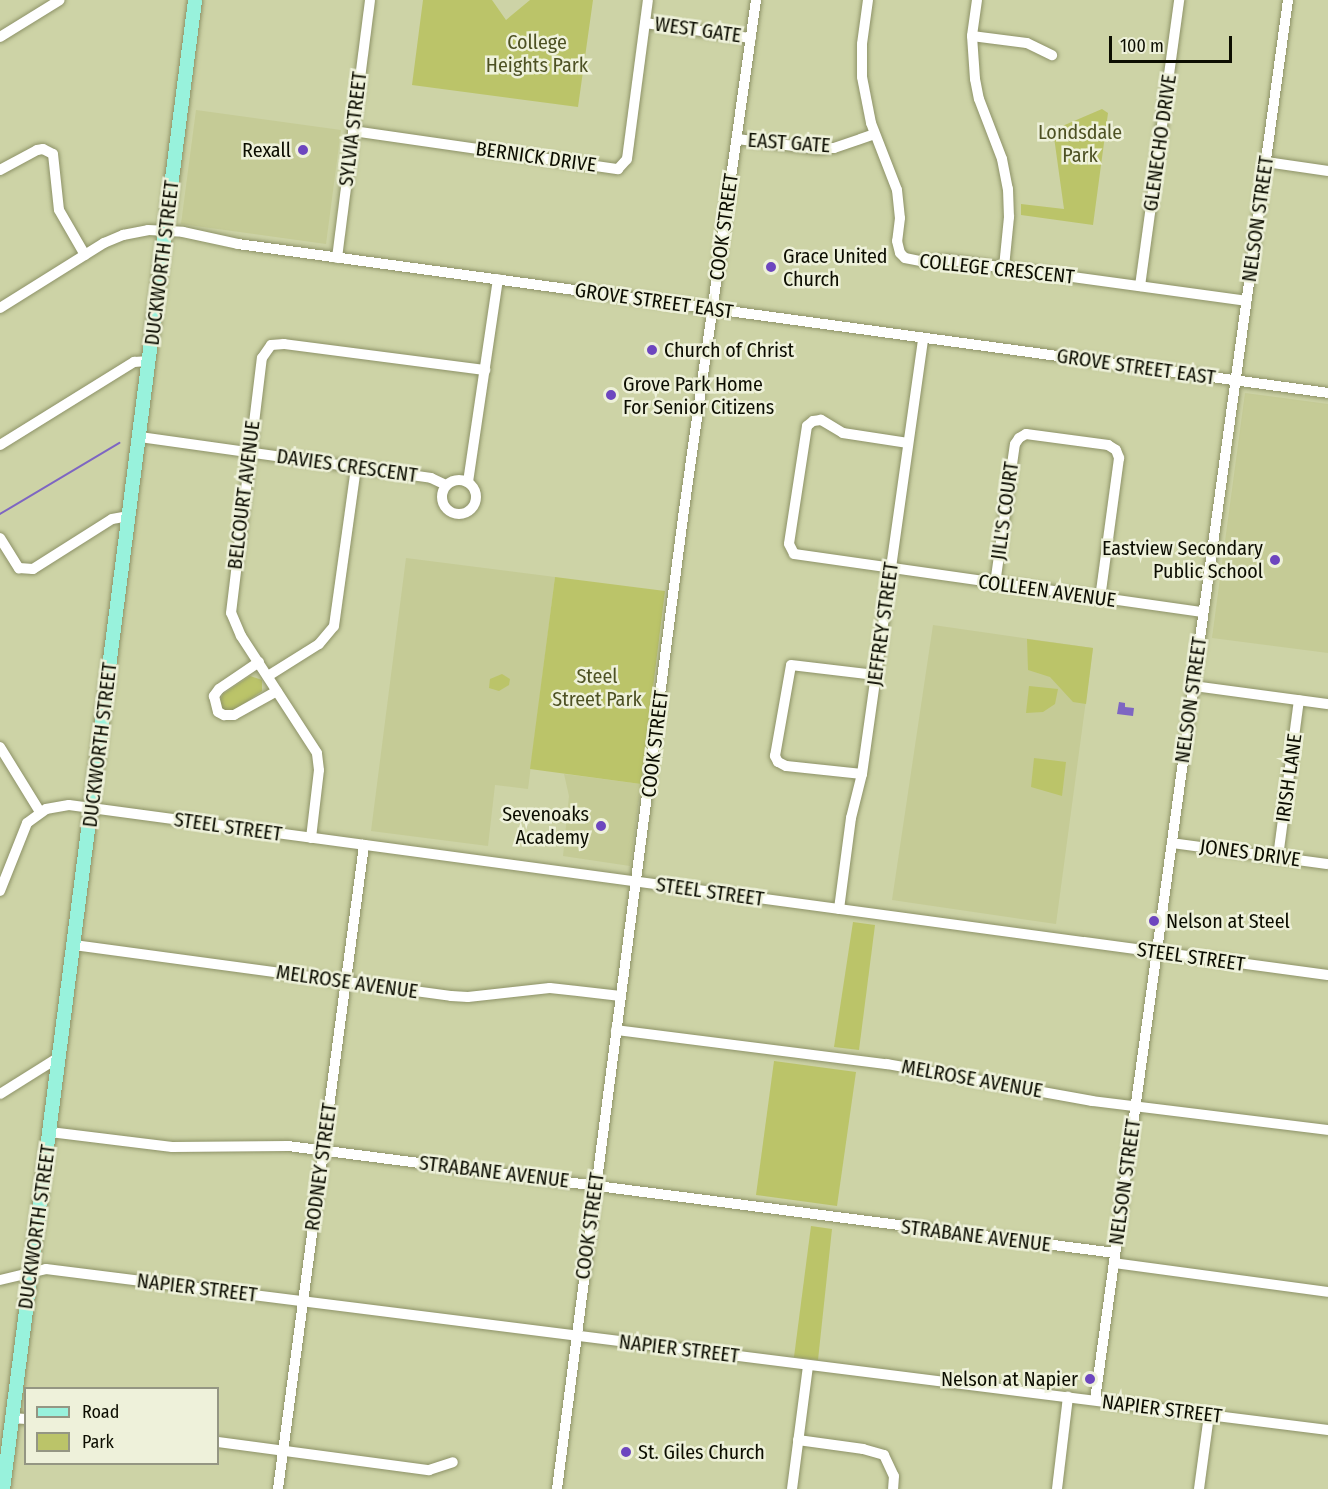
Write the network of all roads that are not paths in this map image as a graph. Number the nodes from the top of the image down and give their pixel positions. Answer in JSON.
{"nodes":[{"id":1,"x":195,"y":0,"type":"edge"},
{"id":2,"x":370,"y":0,"type":"edge"},
{"id":3,"x":648,"y":0,"type":"edge"},
{"id":4,"x":756,"y":0,"type":"edge"},
{"id":5,"x":868,"y":0,"type":"edge"},
{"id":6,"x":977,"y":0,"type":"edge"},
{"id":7,"x":1179,"y":0,"type":"edge"},
{"id":8,"x":1288,"y":0,"type":"edge"},
{"id":9,"x":56,"y":1,"type":"edge"},
{"id":10,"x":645,"y":23,"type":"junction"},
{"id":11,"x":972,"y":36,"type":"junction"},
{"id":12,"x":0,"y":37,"type":"edge"},
{"id":13,"x":751,"y":38,"type":"junction"},
{"id":14,"x":1052,"y":56,"type":"dead end"},
{"id":15,"x":353,"y":131,"type":"junction"},
{"id":16,"x":875,"y":134,"type":"junction"},
{"id":17,"x":737,"y":139,"type":"junction"},
{"id":18,"x":1266,"y":162,"type":"junction"},
{"id":19,"x":0,"y":170,"type":"edge"},
{"id":20,"x":1328,"y":171,"type":"edge"},
{"id":21,"x":164,"y":231,"type":"junction"},
{"id":22,"x":86,"y":255,"type":"junction"},
{"id":23,"x":337,"y":258,"type":"junction"},
{"id":24,"x":1004,"y":267,"type":"junction"},
{"id":25,"x":498,"y":279,"type":"junction"},
{"id":26,"x":1140,"y":286,"type":"junction"},
{"id":27,"x":1246,"y":301,"type":"junction"},
{"id":28,"x":0,"y":308,"type":"edge"},
{"id":29,"x":712,"y":309,"type":"junction"},
{"id":30,"x":923,"y":338,"type":"junction"},
{"id":31,"x":150,"y":361,"type":"junction"},
{"id":32,"x":485,"y":370,"type":"junction"},
{"id":33,"x":1235,"y":380,"type":"junction"},
{"id":34,"x":1328,"y":393,"type":"edge"},
{"id":35,"x":140,"y":437,"type":"junction"},
{"id":36,"x":908,"y":443,"type":"junction"},
{"id":37,"x":0,"y":445,"type":"edge"},
{"id":38,"x":249,"y":452,"type":"junction"},
{"id":39,"x":356,"y":467,"type":"junction"},
{"id":40,"x":468,"y":482,"type":"junction"},
{"id":41,"x":446,"y":485,"type":"junction"},
{"id":42,"x":129,"y":516,"type":"junction"},
{"id":43,"x":0,"y":538,"type":"edge"},
{"id":44,"x":891,"y":569,"type":"junction"},
{"id":45,"x":995,"y":584,"type":"junction"},
{"id":46,"x":1100,"y":598,"type":"junction"},
{"id":47,"x":1203,"y":612,"type":"junction"},
{"id":48,"x":259,"y":663,"type":"junction"},
{"id":49,"x":875,"y":675,"type":"junction"},
{"id":50,"x":268,"y":676,"type":"junction"},
{"id":51,"x":1194,"y":686,"type":"junction"},
{"id":52,"x":278,"y":691,"type":"junction"},
{"id":53,"x":1299,"y":700,"type":"junction"},
{"id":54,"x":1328,"y":704,"type":"edge"},
{"id":55,"x":0,"y":747,"type":"edge"},
{"id":56,"x":862,"y":774,"type":"junction"},
{"id":57,"x":92,"y":808,"type":"junction"},
{"id":58,"x":40,"y":812,"type":"junction"},
{"id":59,"x":311,"y":837,"type":"junction"},
{"id":60,"x":1172,"y":843,"type":"junction"},
{"id":61,"x":364,"y":845,"type":"junction"},
{"id":62,"x":1278,"y":857,"type":"junction"},
{"id":63,"x":1328,"y":864,"type":"edge"},
{"id":64,"x":636,"y":882,"type":"junction"},
{"id":65,"x":0,"y":891,"type":"edge"},
{"id":66,"x":839,"y":909,"type":"junction"},
{"id":67,"x":74,"y":945,"type":"junction"},
{"id":68,"x":1157,"y":953,"type":"junction"},
{"id":69,"x":1328,"y":975,"type":"edge"},
{"id":70,"x":346,"y":982,"type":"junction"},
{"id":71,"x":621,"y":996,"type":"junction"},
{"id":72,"x":616,"y":1030,"type":"junction"},
{"id":73,"x":59,"y":1057,"type":"junction"},
{"id":74,"x":0,"y":1094,"type":"edge"},
{"id":75,"x":1135,"y":1106,"type":"junction"},
{"id":76,"x":1328,"y":1130,"type":"edge"},
{"id":77,"x":50,"y":1132,"type":"junction"},
{"id":78,"x":323,"y":1150,"type":"junction"},
{"id":79,"x":596,"y":1185,"type":"junction"},
{"id":80,"x":1114,"y":1258,"type":"junction"},
{"id":81,"x":31,"y":1271,"type":"junction"},
{"id":82,"x":0,"y":1280,"type":"edge"},
{"id":83,"x":1328,"y":1292,"type":"edge"},
{"id":84,"x":303,"y":1302,"type":"junction"},
{"id":85,"x":576,"y":1336,"type":"junction"},
{"id":86,"x":808,"y":1365,"type":"junction"},
{"id":87,"x":1068,"y":1397,"type":"junction"},
{"id":88,"x":1095,"y":1401,"type":"junction"},
{"id":89,"x":1209,"y":1415,"type":"junction"},
{"id":90,"x":19,"y":1418,"type":"edge"},
{"id":91,"x":1328,"y":1430,"type":"edge"},
{"id":92,"x":798,"y":1440,"type":"junction"},
{"id":93,"x":219,"y":1442,"type":"edge"},
{"id":94,"x":284,"y":1450,"type":"junction"},
{"id":95,"x":453,"y":1462,"type":"dead end"},
{"id":96,"x":3,"y":1489,"type":"edge"},
{"id":97,"x":278,"y":1489,"type":"edge"},
{"id":98,"x":556,"y":1489,"type":"edge"},
{"id":99,"x":792,"y":1489,"type":"edge"},
{"id":100,"x":893,"y":1489,"type":"edge"},
{"id":101,"x":1057,"y":1489,"type":"edge"},
{"id":102,"x":1199,"y":1489,"type":"edge"}],
"edges":[{"from":1,"to":21,"type":"main road","name":"DUCKWORTH STREET"},
{"from":2,"to":15,"type":"street","name":"SYLVIA STREET"},
{"from":3,"to":10,"type":"street","name":"BERNICK DRIVE"},
{"from":4,"to":13,"type":"street","name":"COOK STREET"},
{"from":5,"to":16,"type":"street","name":"COLLEGE CRESCENT"},
{"from":6,"to":11,"type":"street"},
{"from":7,"to":26,"type":"street","name":"GLENECHO DRIVE"},
{"from":8,"to":18,"type":"street","name":"NELSON STREET"},
{"from":9,"to":12,"type":"street"},
{"from":10,"to":13,"type":"street","name":"WEST GATE"},
{"from":10,"to":15,"type":"street","name":"BERNICK DRIVE"},
{"from":11,"to":14,"type":"street"},
{"from":11,"to":24,"type":"street"},
{"from":13,"to":17,"type":"street","name":"COOK STREET"},
{"from":15,"to":23,"type":"street","name":"SYLVIA STREET"},
{"from":16,"to":17,"type":"street","name":"EAST GATE"},
{"from":16,"to":24,"type":"street","name":"COLLEGE CRESCENT"},
{"from":17,"to":29,"type":"street","name":"COOK STREET"},
{"from":18,"to":20,"type":"street"},
{"from":18,"to":27,"type":"street","name":"NELSON STREET"},
{"from":19,"to":22,"type":"street"},
{"from":21,"to":22,"type":"street","name":"GROVE STREET EAST"},
{"from":21,"to":23,"type":"street","name":"GROVE STREET EAST"},
{"from":21,"to":31,"type":"main road","name":"DUCKWORTH STREET"},
{"from":22,"to":28,"type":"street","name":"GROVE STREET EAST"},
{"from":23,"to":25,"type":"street","name":"GROVE STREET EAST"},
{"from":24,"to":26,"type":"street","name":"COLLEGE CRESCENT"},
{"from":25,"to":29,"type":"street","name":"GROVE STREET EAST"},
{"from":25,"to":32,"type":"street","name":"DAVIES CRESCENT"},
{"from":26,"to":27,"type":"street","name":"COLLEGE CRESCENT"},
{"from":27,"to":33,"type":"street","name":"NELSON STREET"},
{"from":29,"to":30,"type":"street","name":"GROVE STREET EAST"},
{"from":29,"to":64,"type":"street","name":"COOK STREET"},
{"from":30,"to":33,"type":"street","name":"GROVE STREET EAST"},
{"from":30,"to":36,"type":"street","name":"JEFFREY STREET"},
{"from":31,"to":35,"type":"main road","name":"DUCKWORTH STREET"},
{"from":31,"to":37,"type":"street"},
{"from":32,"to":38,"type":"street","name":"BELCOURT AVENUE"},
{"from":32,"to":40,"type":"street","name":"DAVIES CRESCENT"},
{"from":33,"to":34,"type":"street","name":"GROVE STREET EAST"},
{"from":33,"to":47,"type":"street","name":"NELSON STREET"},
{"from":35,"to":38,"type":"street","name":"DAVIES CRESCENT"},
{"from":35,"to":42,"type":"main road","name":"DUCKWORTH STREET"},
{"from":36,"to":44,"type":"street","name":"JEFFREY STREET"},
{"from":36,"to":44,"type":"street","name":"COLLEEN AVENUE"},
{"from":38,"to":39,"type":"street","name":"DAVIES CRESCENT"},
{"from":38,"to":48,"type":"street","name":"BELCOURT AVENUE"},
{"from":39,"to":41,"type":"street","name":"DAVIES CRESCENT"},
{"from":39,"to":50,"type":"street"},
{"from":40,"to":41,"type":"street","name":"DAVIES CRESCENT"},
{"from":40,"to":41,"type":"street","name":"DAVIES CRESCENT"},
{"from":42,"to":43,"type":"street"},
{"from":42,"to":57,"type":"main road","name":"DUCKWORTH STREET"},
{"from":44,"to":45,"type":"street","name":"COLLEEN AVENUE"},
{"from":44,"to":49,"type":"street","name":"JEFFREY STREET"},
{"from":45,"to":46,"type":"street","name":"COLLEEN AVENUE"},
{"from":45,"to":46,"type":"street","name":"JILL'S COURT"},
{"from":46,"to":47,"type":"street","name":"COLLEEN AVENUE"},
{"from":47,"to":51,"type":"street","name":"NELSON STREET"},
{"from":48,"to":50,"type":"street","name":"BELCOURT AVENUE"},
{"from":48,"to":52,"type":"street"},
{"from":49,"to":56,"type":"street","name":"JEFFREY STREET"},
{"from":49,"to":56,"type":"street"},
{"from":50,"to":52,"type":"street","name":"BELCOURT AVENUE"},
{"from":51,"to":53,"type":"street"},
{"from":51,"to":60,"type":"street","name":"NELSON STREET"},
{"from":52,"to":59,"type":"street","name":"BELCOURT AVENUE"},
{"from":53,"to":54,"type":"street"},
{"from":53,"to":62,"type":"street","name":"IRISH LANE"},
{"from":55,"to":58,"type":"street"},
{"from":56,"to":66,"type":"street","name":"JEFFREY STREET"},
{"from":57,"to":58,"type":"street","name":"STEEL STREET"},
{"from":57,"to":59,"type":"street","name":"STEEL STREET"},
{"from":57,"to":67,"type":"main road","name":"DUCKWORTH STREET"},
{"from":58,"to":65,"type":"street"},
{"from":59,"to":61,"type":"street","name":"STEEL STREET"},
{"from":60,"to":62,"type":"street","name":"JONES DRIVE"},
{"from":60,"to":68,"type":"street","name":"NELSON STREET"},
{"from":61,"to":64,"type":"street","name":"STEEL STREET"},
{"from":61,"to":70,"type":"street","name":"RODNEY STREET"},
{"from":62,"to":63,"type":"street","name":"JONES DRIVE"},
{"from":64,"to":66,"type":"street","name":"STEEL STREET"},
{"from":64,"to":71,"type":"street","name":"COOK STREET"},
{"from":66,"to":68,"type":"street","name":"STEEL STREET"},
{"from":67,"to":70,"type":"street","name":"MELROSE AVENUE"},
{"from":67,"to":73,"type":"main road","name":"DUCKWORTH STREET"},
{"from":68,"to":69,"type":"street","name":"STEEL STREET"},
{"from":68,"to":75,"type":"street","name":"NELSON STREET"},
{"from":70,"to":71,"type":"street","name":"MELROSE AVENUE"},
{"from":70,"to":78,"type":"street","name":"RODNEY STREET"},
{"from":71,"to":72,"type":"street","name":"COOK STREET"},
{"from":72,"to":75,"type":"street","name":"MELROSE AVENUE"},
{"from":72,"to":79,"type":"street","name":"COOK STREET"},
{"from":73,"to":74,"type":"street"},
{"from":73,"to":77,"type":"main road","name":"DUCKWORTH STREET"},
{"from":75,"to":76,"type":"street","name":"MELROSE AVENUE"},
{"from":75,"to":80,"type":"street","name":"NELSON STREET"},
{"from":77,"to":78,"type":"street","name":"STRABANE AVENUE"},
{"from":77,"to":81,"type":"main road","name":"DUCKWORTH STREET"},
{"from":78,"to":79,"type":"street","name":"STRABANE AVENUE"},
{"from":78,"to":84,"type":"street","name":"RODNEY STREET"},
{"from":79,"to":80,"type":"street","name":"STRABANE AVENUE"},
{"from":79,"to":85,"type":"street","name":"COOK STREET"},
{"from":80,"to":83,"type":"street","name":"STRABANE AVENUE"},
{"from":80,"to":88,"type":"street","name":"NELSON STREET"},
{"from":81,"to":82,"type":"street","name":"NAPIER STREET"},
{"from":81,"to":84,"type":"street","name":"NAPIER STREET"},
{"from":81,"to":90,"type":"main road","name":"DUCKWORTH STREET"},
{"from":84,"to":85,"type":"street","name":"NAPIER STREET"},
{"from":84,"to":94,"type":"street","name":"RODNEY STREET"},
{"from":85,"to":86,"type":"street","name":"NAPIER STREET"},
{"from":85,"to":98,"type":"street","name":"COOK STREET"},
{"from":86,"to":87,"type":"street","name":"NAPIER STREET"},
{"from":86,"to":92,"type":"street"},
{"from":87,"to":88,"type":"street","name":"NAPIER STREET"},
{"from":87,"to":101,"type":"street"},
{"from":88,"to":89,"type":"street","name":"NAPIER STREET"},
{"from":89,"to":91,"type":"street","name":"NAPIER STREET"},
{"from":89,"to":102,"type":"street"},
{"from":90,"to":96,"type":"main road","name":"DUCKWORTH STREET"},
{"from":92,"to":99,"type":"street"},
{"from":92,"to":100,"type":"street"},
{"from":93,"to":94,"type":"street"},
{"from":94,"to":95,"type":"street"},
{"from":94,"to":97,"type":"street","name":"RODNEY STREET"}]}
